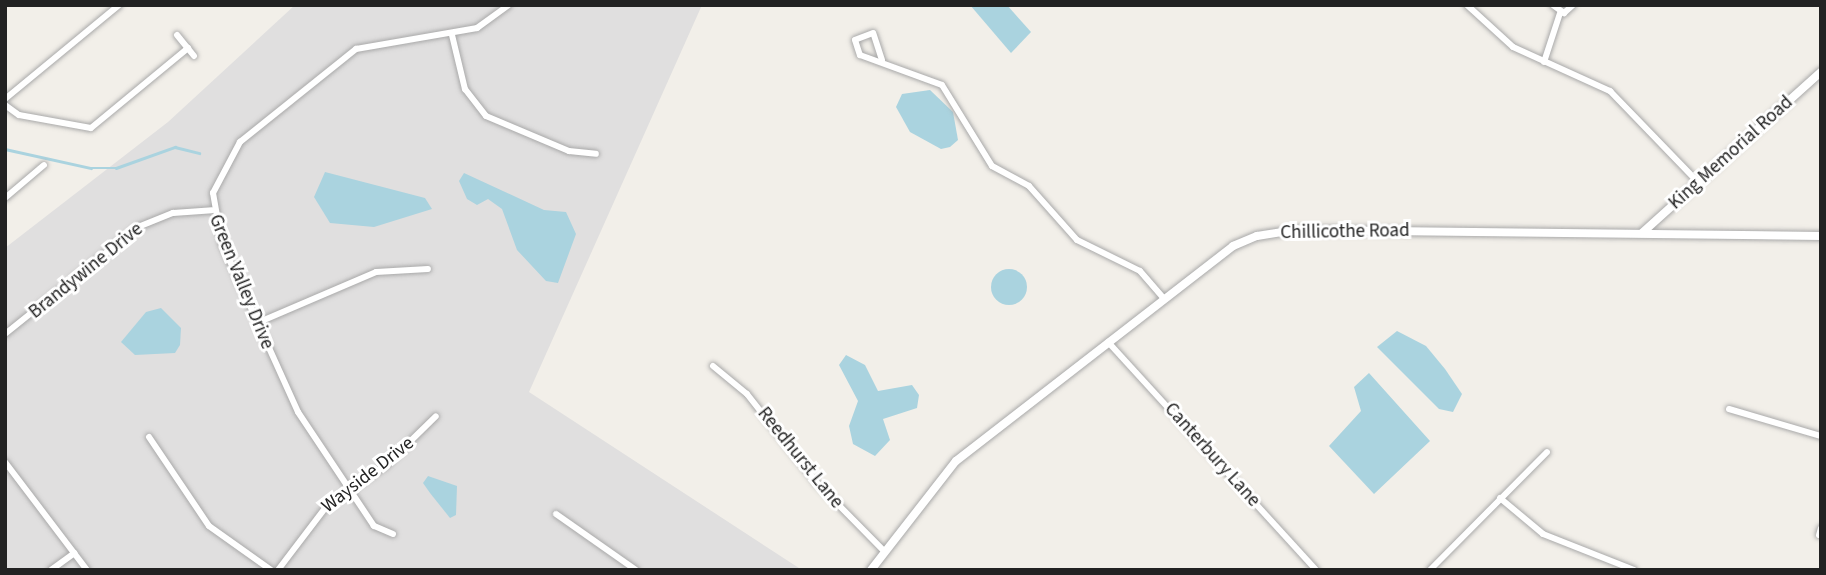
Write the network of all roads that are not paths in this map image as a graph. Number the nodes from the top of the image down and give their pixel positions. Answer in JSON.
{"nodes":[{"id":1,"x":119,"y":5,"type":"edge"},
{"id":2,"x":509,"y":5,"type":"edge"},
{"id":3,"x":1467,"y":5,"type":"edge"},
{"id":4,"x":1553,"y":5,"type":"edge"},
{"id":5,"x":1573,"y":5,"type":"edge"},
{"id":6,"x":1560,"y":13,"type":"junction"},
{"id":7,"x":177,"y":35,"type":"dead end"},
{"id":8,"x":452,"y":35,"type":"junction"},
{"id":9,"x":188,"y":48,"type":"junction"},
{"id":10,"x":194,"y":56,"type":"dead end"},
{"id":11,"x":881,"y":60,"type":"junction"},
{"id":12,"x":1544,"y":62,"type":"junction"},
{"id":13,"x":1821,"y":72,"type":"edge"},
{"id":14,"x":5,"y":99,"type":"edge"},
{"id":15,"x":5,"y":105,"type":"edge"},
{"id":16,"x":596,"y":154,"type":"dead end"},
{"id":17,"x":44,"y":165,"type":"dead end"},
{"id":18,"x":1698,"y":182,"type":"junction"},
{"id":19,"x":5,"y":198,"type":"edge"},
{"id":20,"x":212,"y":210,"type":"junction"},
{"id":21,"x":1642,"y":233,"type":"junction"},
{"id":22,"x":1821,"y":236,"type":"edge"},
{"id":23,"x":428,"y":269,"type":"dead end"},
{"id":24,"x":1164,"y":299,"type":"junction"},
{"id":25,"x":257,"y":323,"type":"junction"},
{"id":26,"x":5,"y":334,"type":"edge"},
{"id":27,"x":1108,"y":342,"type":"junction"},
{"id":28,"x":713,"y":366,"type":"dead end"},
{"id":29,"x":1729,"y":409,"type":"dead end"},
{"id":30,"x":436,"y":416,"type":"dead end"},
{"id":31,"x":1821,"y":436,"type":"edge"},
{"id":32,"x":149,"y":437,"type":"dead end"},
{"id":33,"x":1547,"y":452,"type":"dead end"},
{"id":34,"x":5,"y":462,"type":"edge"},
{"id":35,"x":351,"y":491,"type":"junction"},
{"id":36,"x":1500,"y":498,"type":"junction"},
{"id":37,"x":556,"y":514,"type":"dead end"},
{"id":38,"x":393,"y":534,"type":"dead end"},
{"id":39,"x":885,"y":552,"type":"junction"},
{"id":40,"x":74,"y":553,"type":"junction"},
{"id":41,"x":51,"y":570,"type":"edge"},
{"id":42,"x":87,"y":570,"type":"edge"},
{"id":43,"x":271,"y":570,"type":"edge"},
{"id":44,"x":278,"y":570,"type":"edge"},
{"id":45,"x":636,"y":570,"type":"edge"},
{"id":46,"x":872,"y":570,"type":"edge"},
{"id":47,"x":1316,"y":570,"type":"edge"},
{"id":48,"x":1430,"y":570,"type":"edge"},
{"id":49,"x":1634,"y":570,"type":"edge"}],
"edges":[{"from":1,"to":14,"type":"street"},
{"from":2,"to":8,"type":"street","name":"Green Valley Drive"},
{"from":3,"to":12,"type":"street"},
{"from":4,"to":6,"type":"street"},
{"from":5,"to":6,"type":"street"},
{"from":6,"to":12,"type":"street"},
{"from":7,"to":9,"type":"street"},
{"from":8,"to":16,"type":"street"},
{"from":8,"to":20,"type":"street","name":"Green Valley Drive"},
{"from":9,"to":10,"type":"street"},
{"from":9,"to":15,"type":"street"},
{"from":11,"to":11,"type":"street"},
{"from":11,"to":24,"type":"street"},
{"from":12,"to":18,"type":"street"},
{"from":13,"to":18,"type":"street","name":"King Memorial Road"},
{"from":17,"to":19,"type":"street"},
{"from":18,"to":21,"type":"street","name":"King Memorial Road"},
{"from":20,"to":25,"type":"street","name":"Green Valley Drive"},
{"from":20,"to":26,"type":"street","name":"Brandywine Drive"},
{"from":21,"to":22,"type":"street","name":"Chillicothe Road"},
{"from":21,"to":24,"type":"street","name":"Chillicothe Road"},
{"from":23,"to":25,"type":"street"},
{"from":24,"to":27,"type":"street","name":"Chillicothe Road"},
{"from":25,"to":35,"type":"street","name":"Green Valley Drive"},
{"from":27,"to":39,"type":"street","name":"Chillicothe Road"},
{"from":27,"to":47,"type":"street","name":"Canterbury Lane"},
{"from":28,"to":39,"type":"street","name":"Reedhurst Lane"},
{"from":29,"to":31,"type":"street"},
{"from":30,"to":35,"type":"street","name":"Wayside Drive"},
{"from":32,"to":43,"type":"street"},
{"from":33,"to":36,"type":"street"},
{"from":34,"to":40,"type":"street"},
{"from":35,"to":38,"type":"street","name":"Green Valley Drive"},
{"from":35,"to":44,"type":"street","name":"Wayside Drive"},
{"from":36,"to":48,"type":"street"},
{"from":36,"to":49,"type":"street"},
{"from":37,"to":45,"type":"street"},
{"from":39,"to":46,"type":"street","name":"Chillicothe Road"},
{"from":40,"to":41,"type":"street"},
{"from":40,"to":42,"type":"street"}]}
